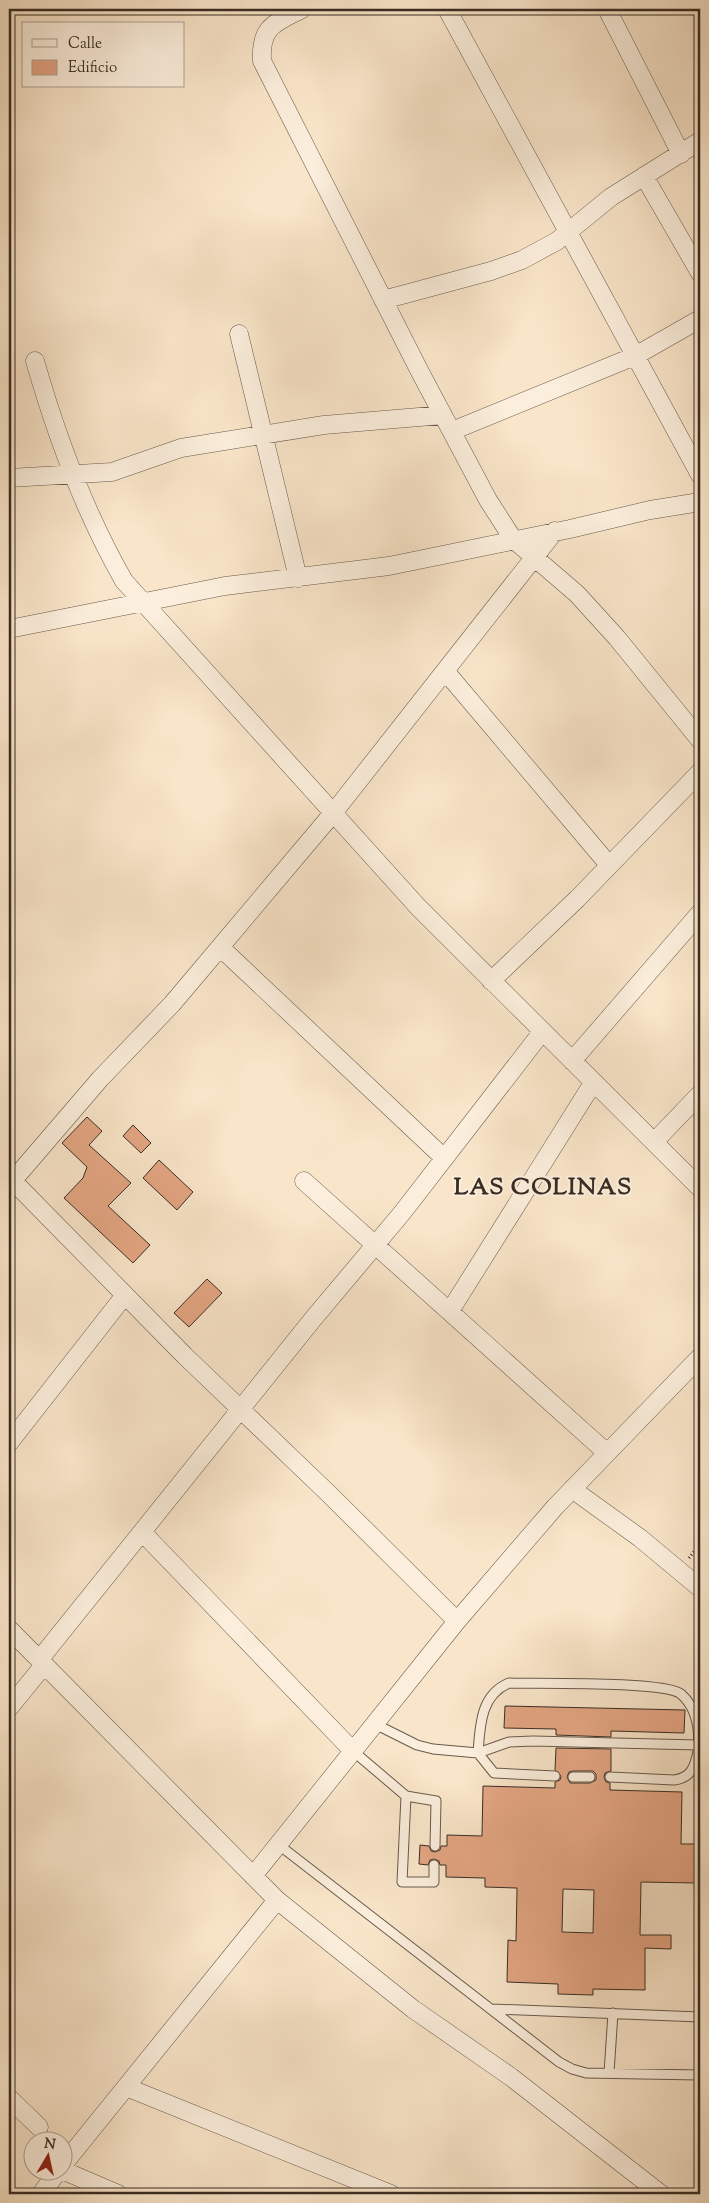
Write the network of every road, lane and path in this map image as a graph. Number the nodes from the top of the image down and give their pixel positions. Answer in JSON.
{"nodes":[{"id":1,"x":302,"y":9,"type":"edge"},
{"id":2,"x":447,"y":9,"type":"edge"},
{"id":3,"x":607,"y":9,"type":"edge"},
{"id":4,"x":700,"y":141,"type":"edge"},
{"id":5,"x":681,"y":154,"type":"junction"},
{"id":6,"x":644,"y":176,"type":"junction"},
{"id":7,"x":567,"y":231,"type":"junction"},
{"id":8,"x":700,"y":273,"type":"edge"},
{"id":9,"x":384,"y":300,"type":"junction"},
{"id":10,"x":700,"y":318,"type":"edge"},
{"id":11,"x":239,"y":334,"type":"dead end"},
{"id":12,"x":634,"y":356,"type":"junction"},
{"id":13,"x":35,"y":361,"type":"dead end"},
{"id":14,"x":443,"y":415,"type":"junction"},
{"id":15,"x":452,"y":431,"type":"junction"},
{"id":16,"x":263,"y":436,"type":"junction"},
{"id":17,"x":700,"y":474,"type":"edge"},
{"id":18,"x":72,"y":475,"type":"junction"},
{"id":19,"x":9,"y":478,"type":"edge"},
{"id":20,"x":700,"y":502,"type":"edge"},
{"id":21,"x":555,"y":531,"type":"junction"},
{"id":22,"x":513,"y":539,"type":"junction"},
{"id":23,"x":535,"y":556,"type":"junction"},
{"id":24,"x":298,"y":578,"type":"junction"},
{"id":25,"x":142,"y":602,"type":"junction"},
{"id":26,"x":9,"y":629,"type":"edge"},
{"id":27,"x":446,"y":672,"type":"junction"},
{"id":28,"x":700,"y":740,"type":"edge"},
{"id":29,"x":700,"y":772,"type":"edge"},
{"id":30,"x":334,"y":812,"type":"junction"},
{"id":31,"x":609,"y":865,"type":"junction"},
{"id":32,"x":700,"y":912,"type":"edge"},
{"id":33,"x":220,"y":947,"type":"junction"},
{"id":34,"x":491,"y":981,"type":"junction"},
{"id":35,"x":542,"y":1032,"type":"junction"},
{"id":36,"x":572,"y":1061,"type":"junction"},
{"id":37,"x":593,"y":1083,"type":"junction"},
{"id":38,"x":700,"y":1094,"type":"edge"},
{"id":39,"x":654,"y":1142,"type":"junction"},
{"id":40,"x":444,"y":1158,"type":"junction"},
{"id":41,"x":10,"y":1181,"type":"edge"},
{"id":42,"x":304,"y":1181,"type":"dead end"},
{"id":43,"x":700,"y":1188,"type":"edge"},
{"id":44,"x":376,"y":1244,"type":"junction"},
{"id":45,"x":125,"y":1295,"type":"junction"},
{"id":46,"x":450,"y":1311,"type":"junction"},
{"id":47,"x":700,"y":1357,"type":"edge"},
{"id":48,"x":241,"y":1410,"type":"junction"},
{"id":49,"x":9,"y":1443,"type":"edge"},
{"id":50,"x":607,"y":1453,"type":"junction"},
{"id":51,"x":572,"y":1489,"type":"junction"},
{"id":52,"x":142,"y":1532,"type":"junction"},
{"id":53,"x":700,"y":1588,"type":"edge"},
{"id":54,"x":457,"y":1621,"type":"junction"},
{"id":55,"x":9,"y":1629,"type":"edge"},
{"id":56,"x":42,"y":1662,"type":"junction"},
{"id":57,"x":9,"y":1708,"type":"edge"},
{"id":58,"x":375,"y":1724,"type":"junction"},
{"id":59,"x":698,"y":1745,"type":"junction"},
{"id":60,"x":353,"y":1751,"type":"junction"},
{"id":61,"x":478,"y":1754,"type":"junction"},
{"id":62,"x":555,"y":1776,"type":"dead end"},
{"id":63,"x":574,"y":1777,"type":"dead end"},
{"id":64,"x":590,"y":1777,"type":"dead end"},
{"id":65,"x":610,"y":1778,"type":"dead end"},
{"id":66,"x":406,"y":1796,"type":"junction"},
{"id":67,"x":279,"y":1845,"type":"junction"},
{"id":68,"x":435,"y":1846,"type":"dead end"},
{"id":69,"x":434,"y":1865,"type":"dead end"},
{"id":70,"x":253,"y":1876,"type":"junction"},
{"id":71,"x":276,"y":1900,"type":"junction"},
{"id":72,"x":492,"y":2009,"type":"junction"},
{"id":73,"x":613,"y":2013,"type":"junction"},
{"id":74,"x":700,"y":2017,"type":"edge"},
{"id":75,"x":609,"y":2073,"type":"junction"},
{"id":76,"x":700,"y":2075,"type":"edge"},
{"id":77,"x":126,"y":2087,"type":"junction"},
{"id":78,"x":9,"y":2098,"type":"edge"},
{"id":79,"x":39,"y":2127,"type":"dead end"},
{"id":80,"x":72,"y":2154,"type":"edge"},
{"id":81,"x":72,"y":2175,"type":"edge"},
{"id":82,"x":53,"y":2180,"type":"edge"},
{"id":83,"x":41,"y":2194,"type":"edge"},
{"id":84,"x":118,"y":2194,"type":"edge"},
{"id":85,"x":390,"y":2194,"type":"edge"},
{"id":86,"x":661,"y":2194,"type":"edge"}],
"edges":[{"from":1,"to":9,"type":"street"},
{"from":2,"to":7,"type":"street"},
{"from":3,"to":5,"type":"street"},
{"from":4,"to":5,"type":"street"},
{"from":5,"to":6,"type":"street"},
{"from":6,"to":7,"type":"street"},
{"from":6,"to":8,"type":"street"},
{"from":7,"to":9,"type":"street"},
{"from":7,"to":12,"type":"street"},
{"from":9,"to":14,"type":"street"},
{"from":10,"to":12,"type":"street"},
{"from":11,"to":16,"type":"street"},
{"from":12,"to":15,"type":"street"},
{"from":12,"to":17,"type":"street"},
{"from":13,"to":18,"type":"street"},
{"from":14,"to":15,"type":"street"},
{"from":14,"to":16,"type":"street"},
{"from":15,"to":22,"type":"street"},
{"from":16,"to":18,"type":"street"},
{"from":16,"to":24,"type":"street"},
{"from":18,"to":19,"type":"street"},
{"from":18,"to":25,"type":"street"},
{"from":20,"to":21,"type":"street"},
{"from":21,"to":22,"type":"street"},
{"from":21,"to":23,"type":"street"},
{"from":22,"to":23,"type":"street"},
{"from":22,"to":24,"type":"street"},
{"from":23,"to":27,"type":"street"},
{"from":23,"to":28,"type":"street"},
{"from":24,"to":25,"type":"street"},
{"from":25,"to":26,"type":"street"},
{"from":25,"to":30,"type":"street"},
{"from":27,"to":30,"type":"street"},
{"from":27,"to":31,"type":"street"},
{"from":29,"to":31,"type":"street"},
{"from":30,"to":33,"type":"street"},
{"from":30,"to":34,"type":"street"},
{"from":31,"to":34,"type":"street"},
{"from":32,"to":36,"type":"street"},
{"from":33,"to":40,"type":"street"},
{"from":33,"to":41,"type":"street"},
{"from":34,"to":35,"type":"street"},
{"from":35,"to":36,"type":"street"},
{"from":35,"to":40,"type":"street"},
{"from":36,"to":37,"type":"street"},
{"from":37,"to":39,"type":"street"},
{"from":37,"to":46,"type":"street"},
{"from":38,"to":39,"type":"street"},
{"from":39,"to":43,"type":"street"},
{"from":40,"to":44,"type":"street"},
{"from":41,"to":45,"type":"street"},
{"from":42,"to":44,"type":"street"},
{"from":44,"to":46,"type":"street"},
{"from":44,"to":48,"type":"street"},
{"from":45,"to":48,"type":"street"},
{"from":45,"to":49,"type":"street"},
{"from":46,"to":50,"type":"street"},
{"from":47,"to":50,"type":"street"},
{"from":48,"to":52,"type":"street"},
{"from":48,"to":54,"type":"street"},
{"from":50,"to":51,"type":"street"},
{"from":51,"to":53,"type":"street"},
{"from":51,"to":54,"type":"street"},
{"from":52,"to":56,"type":"street"},
{"from":52,"to":60,"type":"street"},
{"from":54,"to":58,"type":"street"},
{"from":55,"to":56,"type":"street"},
{"from":56,"to":57,"type":"street"},
{"from":56,"to":70,"type":"street"},
{"from":58,"to":60,"type":"street"},
{"from":58,"to":61,"type":"lane"},
{"from":59,"to":61,"type":"lane"},
{"from":59,"to":61,"type":"lane"},
{"from":59,"to":65,"type":"lane"},
{"from":60,"to":66,"type":"lane"},
{"from":60,"to":67,"type":"street"},
{"from":61,"to":62,"type":"lane"},
{"from":63,"to":64,"type":"lane"},
{"from":66,"to":68,"type":"lane"},
{"from":66,"to":69,"type":"lane"},
{"from":67,"to":70,"type":"street"},
{"from":67,"to":72,"type":"lane"},
{"from":70,"to":71,"type":"street"},
{"from":71,"to":77,"type":"street"},
{"from":71,"to":86,"type":"street"},
{"from":72,"to":73,"type":"lane"},
{"from":72,"to":75,"type":"lane"},
{"from":73,"to":74,"type":"lane"},
{"from":73,"to":75,"type":"lane"},
{"from":75,"to":76,"type":"lane"},
{"from":77,"to":80,"type":"street"},
{"from":77,"to":85,"type":"street"},
{"from":78,"to":79,"type":"street"},
{"from":81,"to":84,"type":"street"},
{"from":82,"to":83,"type":"street"}]}
